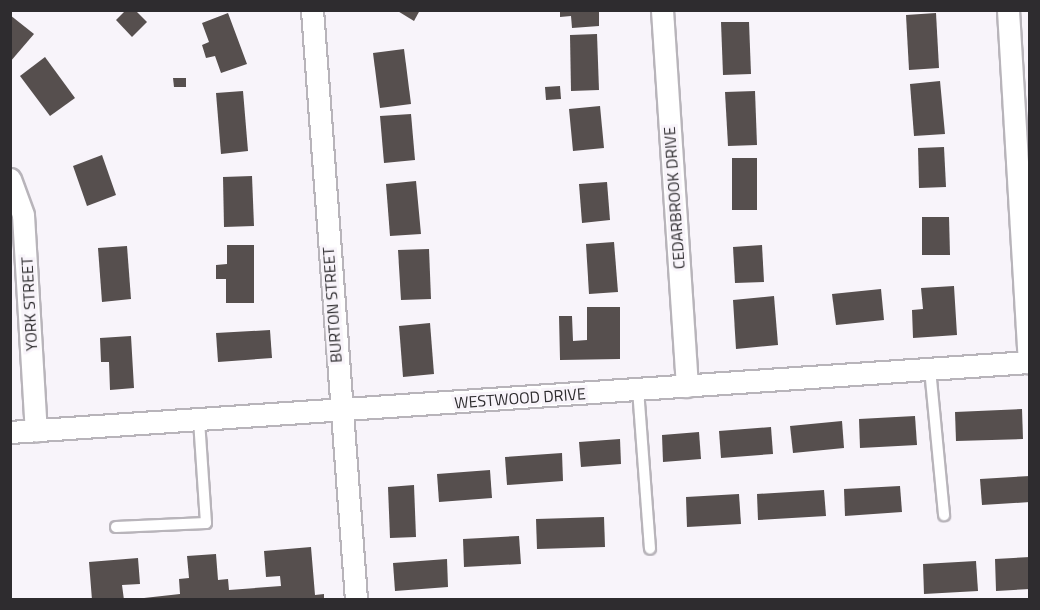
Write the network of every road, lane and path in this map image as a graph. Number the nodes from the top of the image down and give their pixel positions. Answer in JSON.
{"nodes":[{"id":1,"x":662,"y":10,"type":"edge"},
{"id":2,"x":1008,"y":10,"type":"edge"},
{"id":3,"x":312,"y":11,"type":"edge"},
{"id":4,"x":10,"y":179,"type":"edge"},
{"id":5,"x":1029,"y":362,"type":"edge"},
{"id":6,"x":930,"y":369,"type":"junction"},
{"id":7,"x":687,"y":386,"type":"junction"},
{"id":8,"x":638,"y":389,"type":"junction"},
{"id":9,"x":339,"y":411,"type":"junction"},
{"id":10,"x":200,"y":420,"type":"junction"},
{"id":11,"x":36,"y":431,"type":"junction"},
{"id":12,"x":10,"y":432,"type":"edge"},
{"id":13,"x":944,"y":515,"type":"dead end"},
{"id":14,"x":116,"y":527,"type":"dead end"},
{"id":15,"x":650,"y":549,"type":"dead end"},
{"id":16,"x":356,"y":600,"type":"edge"}],
"edges":[{"from":1,"to":7,"type":"street","name":"CEDARBROOK DRIVE"},
{"from":2,"to":5,"type":"street"},
{"from":3,"to":9,"type":"street","name":"BURTON STREET"},
{"from":4,"to":11,"type":"street","name":"YORK STREET"},
{"from":5,"to":6,"type":"street","name":"WESTWOOD DRIVE"},
{"from":6,"to":7,"type":"street","name":"WESTWOOD DRIVE"},
{"from":6,"to":13,"type":"lane"},
{"from":7,"to":8,"type":"street","name":"WESTWOOD DRIVE"},
{"from":8,"to":9,"type":"street","name":"WESTWOOD DRIVE"},
{"from":8,"to":15,"type":"lane"},
{"from":9,"to":10,"type":"street","name":"WESTWOOD DRIVE"},
{"from":9,"to":16,"type":"street","name":"BURTON STREET"},
{"from":10,"to":11,"type":"street","name":"WESTWOOD DRIVE"},
{"from":10,"to":14,"type":"lane"},
{"from":11,"to":12,"type":"street","name":"WESTWOOD DRIVE"}]}
